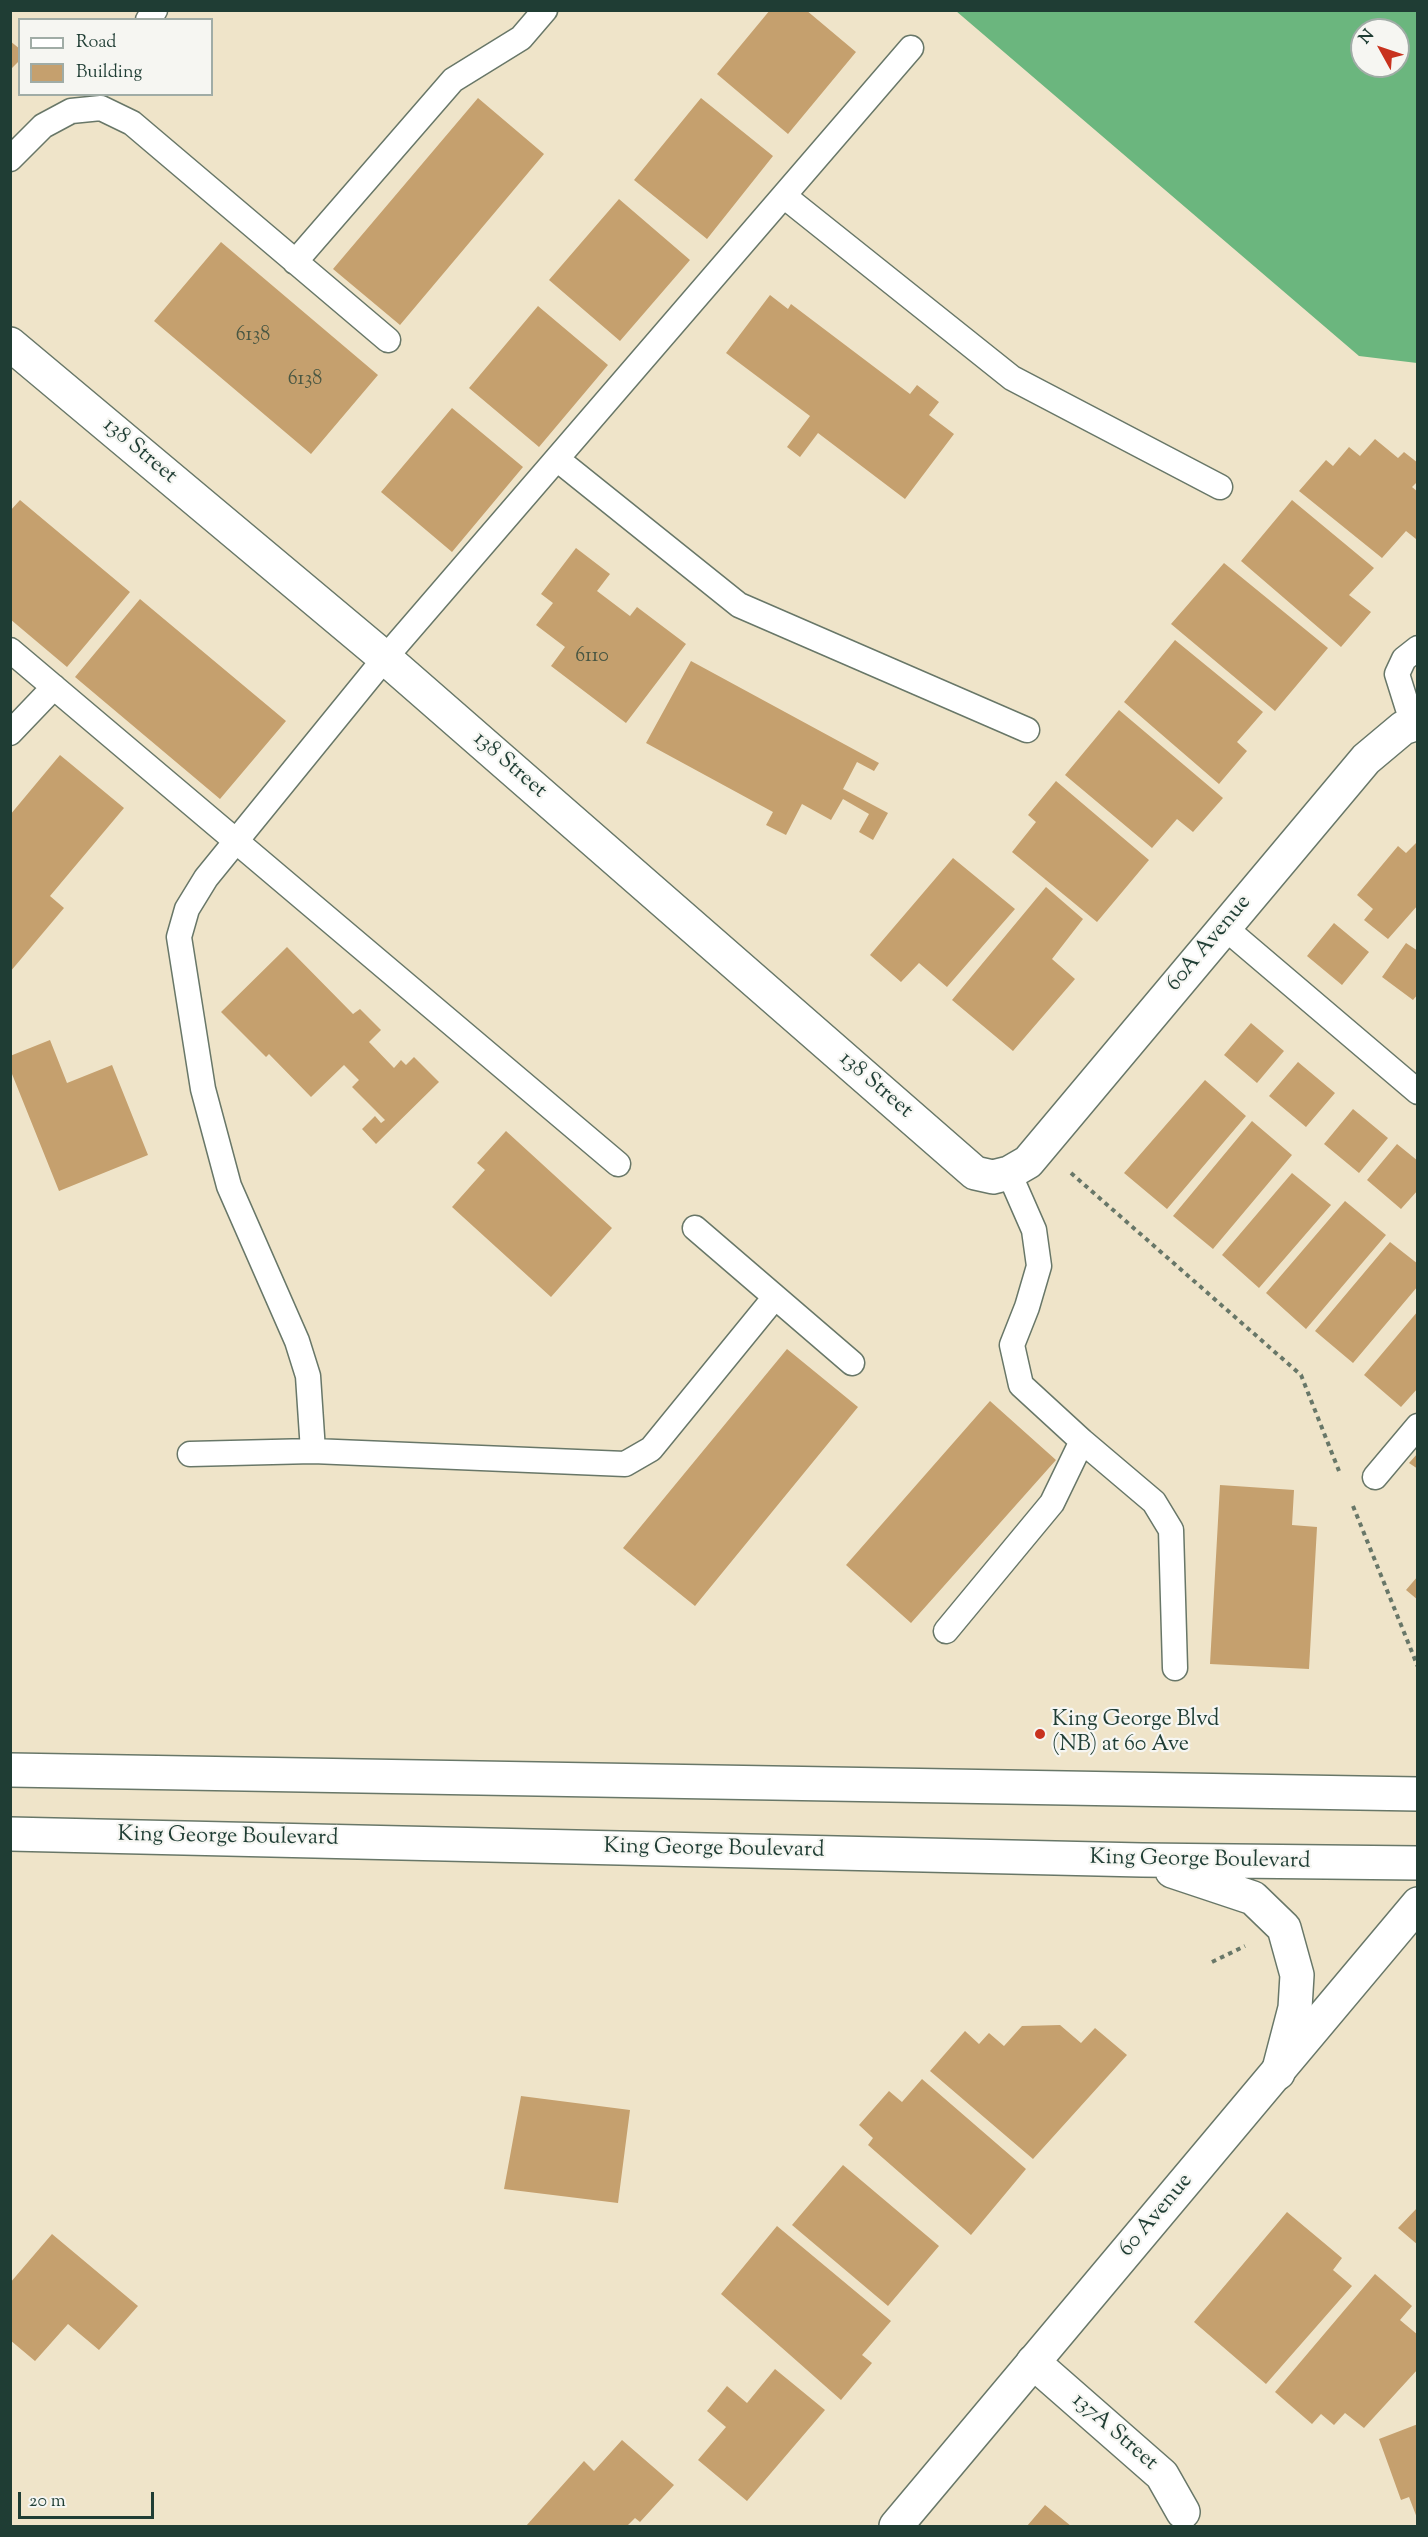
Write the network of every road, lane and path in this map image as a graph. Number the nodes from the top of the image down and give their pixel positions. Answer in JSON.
{"nodes":[{"id":1,"x":545,"y":10,"type":"edge"},
{"id":2,"x":911,"y":48,"type":"dead end"},
{"id":3,"x":78,"y":103,"type":"edge"},
{"id":4,"x":10,"y":159,"type":"edge"},
{"id":5,"x":784,"y":196,"type":"junction"},
{"id":6,"x":295,"y":262,"type":"junction"},
{"id":7,"x":388,"y":340,"type":"dead end"},
{"id":8,"x":10,"y":344,"type":"edge"},
{"id":9,"x":557,"y":459,"type":"junction"},
{"id":10,"x":1220,"y":487,"type":"dead end"},
{"id":11,"x":1418,"y":648,"type":"edge"},
{"id":12,"x":10,"y":650,"type":"edge"},
{"id":13,"x":386,"y":658,"type":"junction"},
{"id":14,"x":54,"y":687,"type":"junction"},
{"id":15,"x":1415,"y":724,"type":"edge"},
{"id":16,"x":1027,"y":730,"type":"dead end"},
{"id":17,"x":10,"y":733,"type":"edge"},
{"id":18,"x":237,"y":840,"type":"junction"},
{"id":19,"x":1224,"y":927,"type":"junction"},
{"id":20,"x":1418,"y":1092,"type":"edge"},
{"id":21,"x":618,"y":1164,"type":"dead end"},
{"id":22,"x":1067,"y":1170,"type":"dead end"},
{"id":23,"x":1009,"y":1173,"type":"junction"},
{"id":24,"x":694,"y":1228,"type":"dead end"},
{"id":25,"x":775,"y":1297,"type":"junction"},
{"id":26,"x":852,"y":1363,"type":"dead end"},
{"id":27,"x":1418,"y":1426,"type":"edge"},
{"id":28,"x":1082,"y":1441,"type":"junction"},
{"id":29,"x":313,"y":1451,"type":"junction"},
{"id":30,"x":190,"y":1454,"type":"dead end"},
{"id":31,"x":1340,"y":1473,"type":"dead end"},
{"id":32,"x":1376,"y":1477,"type":"dead end"},
{"id":33,"x":1353,"y":1505,"type":"dead end"},
{"id":34,"x":946,"y":1631,"type":"dead end"},
{"id":35,"x":1418,"y":1667,"type":"edge"},
{"id":36,"x":1175,"y":1668,"type":"dead end"},
{"id":37,"x":10,"y":1770,"type":"edge"},
{"id":38,"x":1418,"y":1794,"type":"edge"},
{"id":39,"x":10,"y":1834,"type":"edge"},
{"id":40,"x":1142,"y":1860,"type":"junction"},
{"id":41,"x":1418,"y":1863,"type":"edge"},
{"id":42,"x":1418,"y":1904,"type":"edge"},
{"id":43,"x":1251,"y":1944,"type":"dead end"},
{"id":44,"x":1212,"y":1962,"type":"dead end"},
{"id":45,"x":1278,"y":2073,"type":"junction"},
{"id":46,"x":1033,"y":2362,"type":"junction"},
{"id":47,"x":1183,"y":2512,"type":"dead end"},
{"id":48,"x":896,"y":2526,"type":"edge"}],
"edges":[{"from":1,"to":6,"type":"lane"},
{"from":2,"to":5,"type":"lane"},
{"from":3,"to":4,"type":"lane"},
{"from":3,"to":6,"type":"lane"},
{"from":5,"to":9,"type":"lane"},
{"from":5,"to":10,"type":"lane"},
{"from":6,"to":7,"type":"lane"},
{"from":8,"to":13,"type":"main road","name":"138 Street"},
{"from":9,"to":13,"type":"lane"},
{"from":9,"to":16,"type":"lane"},
{"from":11,"to":15,"type":"lane"},
{"from":12,"to":14,"type":"lane"},
{"from":13,"to":18,"type":"lane"},
{"from":13,"to":23,"type":"main road","name":"138 Street"},
{"from":14,"to":17,"type":"lane"},
{"from":14,"to":18,"type":"lane"},
{"from":15,"to":19,"type":"main road","name":"60A Avenue"},
{"from":18,"to":21,"type":"lane"},
{"from":18,"to":29,"type":"lane"},
{"from":19,"to":20,"type":"lane"},
{"from":19,"to":23,"type":"main road","name":"60A Avenue"},
{"from":22,"to":31,"type":"path"},
{"from":23,"to":28,"type":"lane"},
{"from":24,"to":25,"type":"lane"},
{"from":25,"to":26,"type":"lane"},
{"from":25,"to":29,"type":"lane"},
{"from":27,"to":32,"type":"lane"},
{"from":28,"to":34,"type":"lane"},
{"from":28,"to":36,"type":"lane"},
{"from":29,"to":30,"type":"lane"},
{"from":33,"to":35,"type":"path"},
{"from":37,"to":38,"type":"main road"},
{"from":39,"to":40,"type":"main road","name":"King George Boulevard"},
{"from":40,"to":41,"type":"main road","name":"King George Boulevard"},
{"from":40,"to":45,"type":"main road"},
{"from":42,"to":45,"type":"main road","name":"60 Avenue"},
{"from":43,"to":44,"type":"path"},
{"from":45,"to":46,"type":"main road","name":"60 Avenue"},
{"from":46,"to":47,"type":"main road","name":"137A Street"},
{"from":46,"to":48,"type":"main road","name":"60 Avenue"}]}
